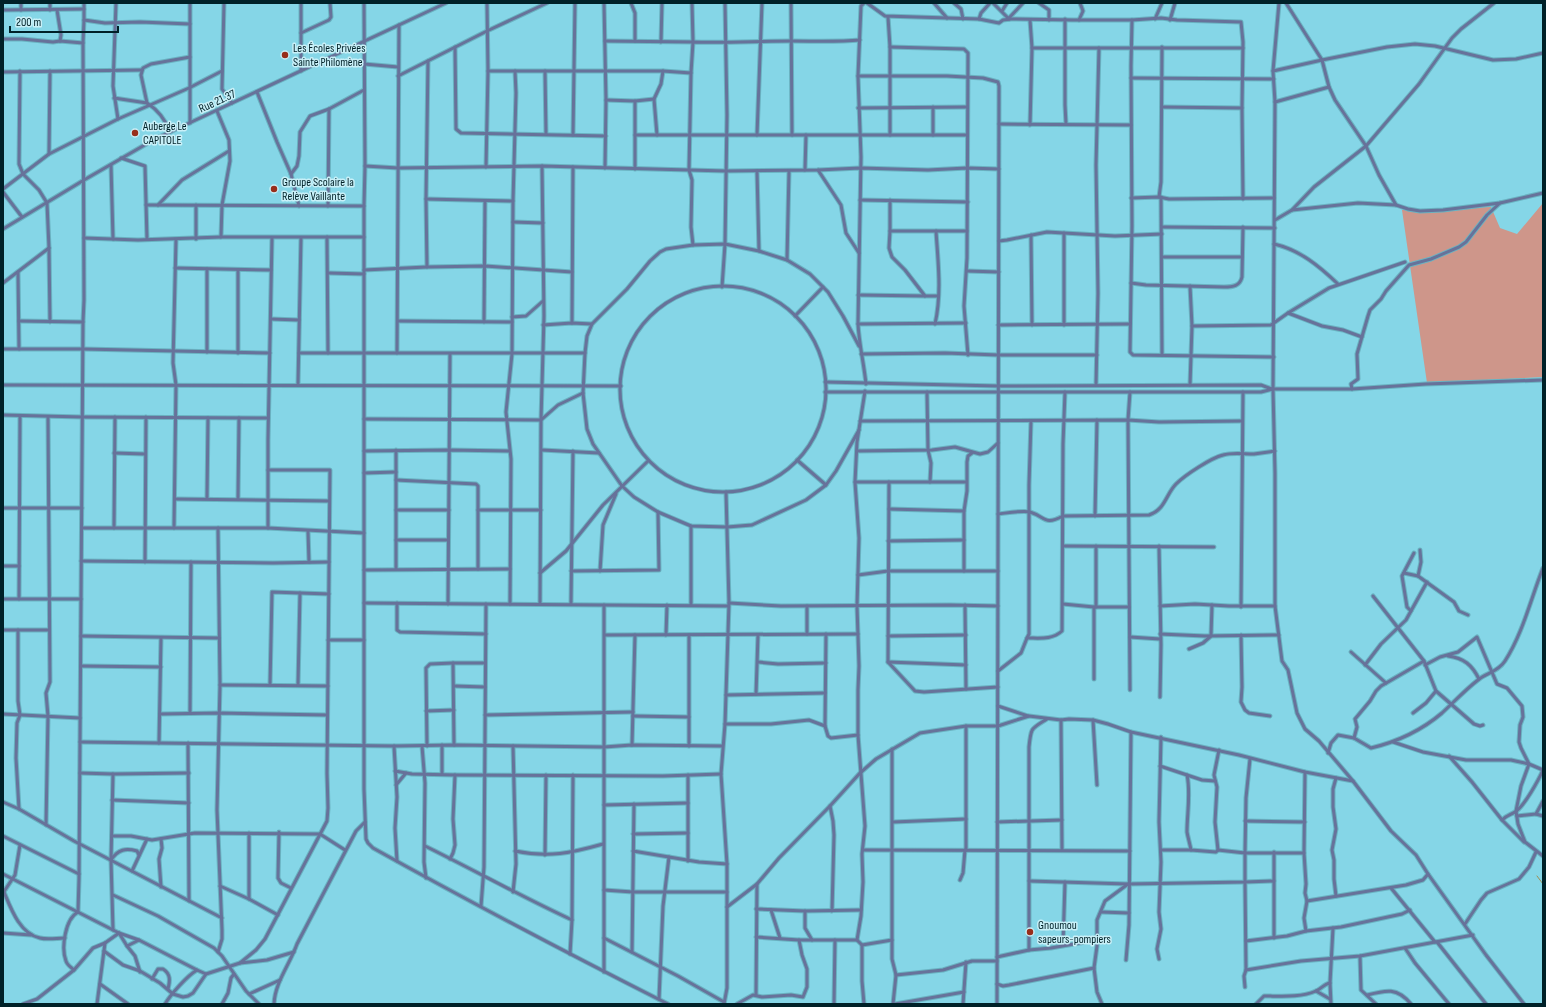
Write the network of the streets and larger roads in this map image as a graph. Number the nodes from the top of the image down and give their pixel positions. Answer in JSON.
{"nodes":[{"id":1,"x":21,"y":3,"type":"edge"},
{"id":2,"x":50,"y":3,"type":"edge"},
{"id":3,"x":84,"y":3,"type":"edge"},
{"id":4,"x":116,"y":3,"type":"edge"},
{"id":5,"x":190,"y":3,"type":"edge"},
{"id":6,"x":224,"y":3,"type":"edge"},
{"id":7,"x":301,"y":3,"type":"edge"},
{"id":8,"x":330,"y":3,"type":"edge"},
{"id":9,"x":364,"y":3,"type":"edge"},
{"id":10,"x":446,"y":3,"type":"edge"},
{"id":11,"x":487,"y":3,"type":"edge"},
{"id":12,"x":547,"y":3,"type":"edge"},
{"id":13,"x":575,"y":3,"type":"edge"},
{"id":14,"x":604,"y":3,"type":"edge"},
{"id":15,"x":632,"y":3,"type":"edge"},
{"id":16,"x":662,"y":3,"type":"edge"},
{"id":17,"x":692,"y":3,"type":"edge"},
{"id":18,"x":725,"y":3,"type":"edge"},
{"id":19,"x":762,"y":3,"type":"edge"},
{"id":20,"x":791,"y":3,"type":"edge"},
{"id":21,"x":864,"y":3,"type":"edge"},
{"id":22,"x":934,"y":3,"type":"edge"},
{"id":23,"x":954,"y":3,"type":"edge"},
{"id":24,"x":991,"y":3,"type":"edge"},
{"id":25,"x":1007,"y":3,"type":"edge"},
{"id":26,"x":1023,"y":3,"type":"edge"},
{"id":27,"x":1039,"y":3,"type":"edge"},
{"id":28,"x":1080,"y":3,"type":"edge"},
{"id":29,"x":1162,"y":3,"type":"edge"},
{"id":30,"x":1175,"y":3,"type":"edge"},
{"id":31,"x":1279,"y":3,"type":"edge"},
{"id":32,"x":1286,"y":3,"type":"edge"},
{"id":33,"x":1494,"y":3,"type":"edge"},
{"id":34,"x":870,"y":4,"type":"edge"},
{"id":35,"x":84,"y":9,"type":"junction"},
{"id":36,"x":3,"y":10,"type":"edge"},
{"id":37,"x":21,"y":10,"type":"junction"},
{"id":38,"x":50,"y":10,"type":"junction"},
{"id":39,"x":57,"y":10,"type":"junction"},
{"id":40,"x":1002,"y":10,"type":"junction"},
{"id":41,"x":888,"y":16,"type":"junction"},
{"id":42,"x":947,"y":18,"type":"junction"},
{"id":43,"x":1009,"y":18,"type":"junction"},
{"id":44,"x":963,"y":19,"type":"junction"},
{"id":45,"x":979,"y":19,"type":"junction"},
{"id":46,"x":1155,"y":19,"type":"junction"},
{"id":47,"x":84,"y":20,"type":"junction"},
{"id":48,"x":1030,"y":20,"type":"junction"},
{"id":49,"x":1049,"y":20,"type":"junction"},
{"id":50,"x":1065,"y":20,"type":"junction"},
{"id":51,"x":1079,"y":20,"type":"junction"},
{"id":52,"x":1132,"y":20,"type":"junction"},
{"id":53,"x":1170,"y":20,"type":"junction"},
{"id":54,"x":114,"y":23,"type":"junction"},
{"id":55,"x":190,"y":24,"type":"junction"},
{"id":56,"x":399,"y":25,"type":"junction"},
{"id":57,"x":488,"y":31,"type":"junction"},
{"id":58,"x":301,"y":33,"type":"junction"},
{"id":59,"x":3,"y":39,"type":"edge"},
{"id":60,"x":860,"y":40,"type":"junction"},
{"id":61,"x":60,"y":41,"type":"junction"},
{"id":62,"x":605,"y":41,"type":"junction"},
{"id":63,"x":635,"y":41,"type":"junction"},
{"id":64,"x":792,"y":41,"type":"junction"},
{"id":65,"x":363,"y":42,"type":"junction"},
{"id":66,"x":661,"y":42,"type":"junction"},
{"id":67,"x":693,"y":42,"type":"junction"},
{"id":68,"x":760,"y":42,"type":"junction"},
{"id":69,"x":82,"y":43,"type":"junction"},
{"id":70,"x":726,"y":43,"type":"junction"},
{"id":71,"x":455,"y":47,"type":"junction"},
{"id":72,"x":890,"y":47,"type":"junction"},
{"id":73,"x":1131,"y":47,"type":"junction"},
{"id":74,"x":1162,"y":47,"type":"junction"},
{"id":75,"x":1032,"y":48,"type":"junction"},
{"id":76,"x":1064,"y":48,"type":"junction"},
{"id":77,"x":1099,"y":48,"type":"junction"},
{"id":78,"x":1243,"y":48,"type":"junction"},
{"id":79,"x":1446,"y":48,"type":"junction"},
{"id":80,"x":1543,"y":53,"type":"edge"},
{"id":81,"x":190,"y":56,"type":"junction"},
{"id":82,"x":1322,"y":60,"type":"junction"},
{"id":83,"x":428,"y":61,"type":"junction"},
{"id":84,"x":364,"y":64,"type":"junction"},
{"id":85,"x":398,"y":66,"type":"junction"},
{"id":86,"x":113,"y":70,"type":"junction"},
{"id":87,"x":142,"y":70,"type":"junction"},
{"id":88,"x":20,"y":71,"type":"junction"},
{"id":89,"x":50,"y":71,"type":"junction"},
{"id":90,"x":83,"y":71,"type":"junction"},
{"id":91,"x":222,"y":71,"type":"junction"},
{"id":92,"x":300,"y":71,"type":"junction"},
{"id":93,"x":488,"y":71,"type":"junction"},
{"id":94,"x":515,"y":71,"type":"junction"},
{"id":95,"x":545,"y":71,"type":"junction"},
{"id":96,"x":663,"y":71,"type":"junction"},
{"id":97,"x":1273,"y":71,"type":"junction"},
{"id":98,"x":3,"y":72,"type":"edge"},
{"id":99,"x":574,"y":72,"type":"junction"},
{"id":100,"x":605,"y":72,"type":"junction"},
{"id":101,"x":691,"y":73,"type":"junction"},
{"id":102,"x":398,"y":76,"type":"junction"},
{"id":103,"x":858,"y":76,"type":"junction"},
{"id":104,"x":890,"y":77,"type":"junction"},
{"id":105,"x":968,"y":77,"type":"junction"},
{"id":106,"x":1131,"y":78,"type":"junction"},
{"id":107,"x":1162,"y":78,"type":"junction"},
{"id":108,"x":1243,"y":79,"type":"junction"},
{"id":109,"x":1274,"y":79,"type":"junction"},
{"id":110,"x":189,"y":88,"type":"junction"},
{"id":111,"x":1329,"y":88,"type":"junction"},
{"id":112,"x":364,"y":90,"type":"junction"},
{"id":113,"x":257,"y":92,"type":"junction"},
{"id":114,"x":114,"y":98,"type":"junction"},
{"id":115,"x":654,"y":99,"type":"junction"},
{"id":116,"x":606,"y":100,"type":"junction"},
{"id":117,"x":635,"y":101,"type":"junction"},
{"id":118,"x":1275,"y":102,"type":"junction"},
{"id":119,"x":147,"y":103,"type":"junction"},
{"id":120,"x":232,"y":103,"type":"junction"},
{"id":121,"x":151,"y":106,"type":"junction"},
{"id":122,"x":967,"y":107,"type":"junction"},
{"id":123,"x":1162,"y":107,"type":"junction"},
{"id":124,"x":858,"y":108,"type":"junction"},
{"id":125,"x":890,"y":108,"type":"junction"},
{"id":126,"x":932,"y":108,"type":"junction"},
{"id":127,"x":1242,"y":108,"type":"junction"},
{"id":128,"x":329,"y":109,"type":"junction"},
{"id":129,"x":217,"y":110,"type":"junction"},
{"id":130,"x":118,"y":118,"type":"junction"},
{"id":131,"x":190,"y":123,"type":"junction"},
{"id":132,"x":999,"y":124,"type":"junction"},
{"id":133,"x":1066,"y":124,"type":"junction"},
{"id":134,"x":1030,"y":125,"type":"junction"},
{"id":135,"x":1131,"y":125,"type":"junction"},
{"id":136,"x":1097,"y":126,"type":"junction"},
{"id":137,"x":170,"y":132,"type":"junction"},
{"id":138,"x":486,"y":132,"type":"junction"},
{"id":139,"x":515,"y":133,"type":"junction"},
{"id":140,"x":546,"y":134,"type":"junction"},
{"id":141,"x":573,"y":135,"type":"junction"},
{"id":142,"x":635,"y":135,"type":"junction"},
{"id":143,"x":657,"y":135,"type":"junction"},
{"id":144,"x":689,"y":135,"type":"junction"},
{"id":145,"x":726,"y":135,"type":"junction"},
{"id":146,"x":757,"y":135,"type":"junction"},
{"id":147,"x":792,"y":135,"type":"junction"},
{"id":148,"x":806,"y":135,"type":"junction"},
{"id":149,"x":859,"y":135,"type":"junction"},
{"id":150,"x":890,"y":135,"type":"junction"},
{"id":151,"x":933,"y":135,"type":"junction"},
{"id":152,"x":967,"y":135,"type":"junction"},
{"id":153,"x":84,"y":136,"type":"junction"},
{"id":154,"x":606,"y":136,"type":"junction"},
{"id":155,"x":1366,"y":146,"type":"junction"},
{"id":156,"x":230,"y":151,"type":"junction"},
{"id":157,"x":49,"y":154,"type":"junction"},
{"id":158,"x":121,"y":158,"type":"junction"},
{"id":159,"x":111,"y":165,"type":"junction"},
{"id":160,"x":366,"y":166,"type":"junction"},
{"id":161,"x":542,"y":166,"type":"junction"},
{"id":162,"x":426,"y":167,"type":"junction"},
{"id":163,"x":486,"y":167,"type":"junction"},
{"id":164,"x":514,"y":167,"type":"junction"},
{"id":165,"x":573,"y":167,"type":"junction"},
{"id":166,"x":398,"y":168,"type":"junction"},
{"id":167,"x":605,"y":168,"type":"junction"},
{"id":168,"x":860,"y":168,"type":"junction"},
{"id":169,"x":967,"y":168,"type":"junction"},
{"id":170,"x":635,"y":169,"type":"junction"},
{"id":171,"x":999,"y":169,"type":"junction"},
{"id":172,"x":689,"y":170,"type":"junction"},
{"id":173,"x":805,"y":170,"type":"junction"},
{"id":174,"x":818,"y":170,"type":"junction"},
{"id":175,"x":758,"y":171,"type":"junction"},
{"id":176,"x":789,"y":171,"type":"junction"},
{"id":177,"x":726,"y":172,"type":"junction"},
{"id":178,"x":23,"y":174,"type":"junction"},
{"id":179,"x":292,"y":174,"type":"junction"},
{"id":180,"x":84,"y":180,"type":"junction"},
{"id":181,"x":3,"y":189,"type":"edge"},
{"id":182,"x":3,"y":192,"type":"edge"},
{"id":183,"x":1543,"y":193,"type":"edge"},
{"id":184,"x":1160,"y":197,"type":"junction"},
{"id":185,"x":1131,"y":198,"type":"junction"},
{"id":186,"x":1244,"y":198,"type":"junction"},
{"id":187,"x":1274,"y":198,"type":"junction"},
{"id":188,"x":426,"y":199,"type":"junction"},
{"id":189,"x":860,"y":200,"type":"junction"},
{"id":190,"x":890,"y":200,"type":"junction"},
{"id":191,"x":485,"y":201,"type":"junction"},
{"id":192,"x":513,"y":201,"type":"junction"},
{"id":193,"x":968,"y":202,"type":"junction"},
{"id":194,"x":46,"y":203,"type":"junction"},
{"id":195,"x":1500,"y":203,"type":"junction"},
{"id":196,"x":146,"y":205,"type":"junction"},
{"id":197,"x":158,"y":205,"type":"junction"},
{"id":198,"x":196,"y":205,"type":"junction"},
{"id":199,"x":222,"y":205,"type":"junction"},
{"id":200,"x":1396,"y":205,"type":"junction"},
{"id":201,"x":299,"y":206,"type":"junction"},
{"id":202,"x":328,"y":206,"type":"junction"},
{"id":203,"x":364,"y":206,"type":"junction"},
{"id":204,"x":1292,"y":210,"type":"junction"},
{"id":205,"x":22,"y":217,"type":"junction"},
{"id":206,"x":1275,"y":220,"type":"junction"},
{"id":207,"x":513,"y":222,"type":"junction"},
{"id":208,"x":542,"y":223,"type":"junction"},
{"id":209,"x":1162,"y":227,"type":"junction"},
{"id":210,"x":1243,"y":228,"type":"junction"},
{"id":211,"x":1275,"y":228,"type":"junction"},
{"id":212,"x":3,"y":230,"type":"edge"},
{"id":213,"x":890,"y":231,"type":"junction"},
{"id":214,"x":936,"y":231,"type":"junction"},
{"id":215,"x":967,"y":231,"type":"junction"},
{"id":216,"x":1064,"y":233,"type":"junction"},
{"id":217,"x":1162,"y":234,"type":"junction"},
{"id":218,"x":1097,"y":235,"type":"junction"},
{"id":219,"x":1031,"y":236,"type":"junction"},
{"id":220,"x":1132,"y":236,"type":"junction"},
{"id":221,"x":327,"y":237,"type":"junction"},
{"id":222,"x":364,"y":237,"type":"junction"},
{"id":223,"x":84,"y":238,"type":"junction"},
{"id":224,"x":221,"y":238,"type":"junction"},
{"id":225,"x":272,"y":238,"type":"junction"},
{"id":226,"x":301,"y":238,"type":"junction"},
{"id":227,"x":113,"y":239,"type":"junction"},
{"id":228,"x":147,"y":239,"type":"junction"},
{"id":229,"x":196,"y":239,"type":"junction"},
{"id":230,"x":176,"y":240,"type":"junction"},
{"id":231,"x":999,"y":241,"type":"junction"},
{"id":232,"x":725,"y":244,"type":"junction"},
{"id":233,"x":1274,"y":244,"type":"junction"},
{"id":234,"x":693,"y":245,"type":"junction"},
{"id":235,"x":49,"y":248,"type":"junction"},
{"id":236,"x":760,"y":251,"type":"junction"},
{"id":237,"x":859,"y":253,"type":"junction"},
{"id":238,"x":1162,"y":257,"type":"junction"},
{"id":239,"x":1242,"y":257,"type":"junction"},
{"id":240,"x":787,"y":260,"type":"junction"},
{"id":241,"x":1405,"y":262,"type":"dead end"},
{"id":242,"x":485,"y":266,"type":"junction"},
{"id":243,"x":427,"y":267,"type":"junction"},
{"id":244,"x":176,"y":268,"type":"junction"},
{"id":245,"x":512,"y":268,"type":"junction"},
{"id":246,"x":207,"y":269,"type":"junction"},
{"id":247,"x":398,"y":269,"type":"junction"},
{"id":248,"x":238,"y":270,"type":"junction"},
{"id":249,"x":272,"y":270,"type":"junction"},
{"id":250,"x":543,"y":270,"type":"junction"},
{"id":251,"x":967,"y":271,"type":"junction"},
{"id":252,"x":18,"y":272,"type":"junction"},
{"id":253,"x":364,"y":272,"type":"junction"},
{"id":254,"x":572,"y":272,"type":"junction"},
{"id":255,"x":999,"y":272,"type":"junction"},
{"id":256,"x":329,"y":273,"type":"junction"},
{"id":257,"x":3,"y":283,"type":"edge"},
{"id":258,"x":1131,"y":283,"type":"junction"},
{"id":259,"x":1338,"y":284,"type":"junction"},
{"id":260,"x":823,"y":286,"type":"junction"},
{"id":261,"x":1161,"y":286,"type":"junction"},
{"id":262,"x":1190,"y":286,"type":"junction"},
{"id":263,"x":722,"y":287,"type":"junction"},
{"id":264,"x":858,"y":295,"type":"junction"},
{"id":265,"x":925,"y":296,"type":"junction"},
{"id":266,"x":938,"y":296,"type":"junction"},
{"id":267,"x":543,"y":301,"type":"junction"},
{"id":268,"x":1288,"y":312,"type":"junction"},
{"id":269,"x":795,"y":316,"type":"junction"},
{"id":270,"x":512,"y":317,"type":"junction"},
{"id":271,"x":271,"y":319,"type":"junction"},
{"id":272,"x":19,"y":320,"type":"junction"},
{"id":273,"x":299,"y":320,"type":"junction"},
{"id":274,"x":398,"y":321,"type":"junction"},
{"id":275,"x":50,"y":322,"type":"junction"},
{"id":276,"x":83,"y":322,"type":"junction"},
{"id":277,"x":484,"y":322,"type":"junction"},
{"id":278,"x":512,"y":322,"type":"junction"},
{"id":279,"x":572,"y":323,"type":"junction"},
{"id":280,"x":966,"y":323,"type":"junction"},
{"id":281,"x":592,"y":324,"type":"junction"},
{"id":282,"x":858,"y":324,"type":"junction"},
{"id":283,"x":935,"y":324,"type":"junction"},
{"id":284,"x":1096,"y":324,"type":"junction"},
{"id":285,"x":1130,"y":324,"type":"junction"},
{"id":286,"x":1274,"y":324,"type":"junction"},
{"id":287,"x":544,"y":325,"type":"junction"},
{"id":288,"x":998,"y":325,"type":"junction"},
{"id":289,"x":1032,"y":325,"type":"junction"},
{"id":290,"x":1064,"y":325,"type":"junction"},
{"id":291,"x":1192,"y":326,"type":"junction"},
{"id":292,"x":1362,"y":337,"type":"junction"},
{"id":293,"x":859,"y":346,"type":"junction"},
{"id":294,"x":19,"y":349,"type":"junction"},
{"id":295,"x":83,"y":349,"type":"junction"},
{"id":296,"x":3,"y":350,"type":"edge"},
{"id":297,"x":173,"y":352,"type":"junction"},
{"id":298,"x":207,"y":352,"type":"junction"},
{"id":299,"x":238,"y":353,"type":"junction"},
{"id":300,"x":270,"y":353,"type":"junction"},
{"id":301,"x":299,"y":353,"type":"junction"},
{"id":302,"x":328,"y":353,"type":"junction"},
{"id":303,"x":364,"y":353,"type":"junction"},
{"id":304,"x":396,"y":353,"type":"junction"},
{"id":305,"x":585,"y":353,"type":"junction"},
{"id":306,"x":450,"y":354,"type":"junction"},
{"id":307,"x":512,"y":354,"type":"junction"},
{"id":308,"x":543,"y":354,"type":"junction"},
{"id":309,"x":862,"y":354,"type":"junction"},
{"id":310,"x":968,"y":355,"type":"junction"},
{"id":311,"x":998,"y":355,"type":"junction"},
{"id":312,"x":1097,"y":355,"type":"junction"},
{"id":313,"x":1162,"y":355,"type":"junction"},
{"id":314,"x":1190,"y":356,"type":"junction"},
{"id":315,"x":1274,"y":357,"type":"junction"},
{"id":316,"x":1543,"y":380,"type":"edge"},
{"id":317,"x":825,"y":382,"type":"junction"},
{"id":318,"x":866,"y":384,"type":"junction"},
{"id":319,"x":3,"y":385,"type":"edge"},
{"id":320,"x":83,"y":385,"type":"junction"},
{"id":321,"x":176,"y":385,"type":"junction"},
{"id":322,"x":269,"y":385,"type":"junction"},
{"id":323,"x":298,"y":385,"type":"junction"},
{"id":324,"x":364,"y":385,"type":"junction"},
{"id":325,"x":1096,"y":385,"type":"junction"},
{"id":326,"x":1190,"y":385,"type":"junction"},
{"id":327,"x":449,"y":386,"type":"junction"},
{"id":328,"x":508,"y":386,"type":"junction"},
{"id":329,"x":543,"y":386,"type":"junction"},
{"id":330,"x":584,"y":386,"type":"junction"},
{"id":331,"x":621,"y":386,"type":"junction"},
{"id":332,"x":998,"y":386,"type":"junction"},
{"id":333,"x":1273,"y":389,"type":"junction"},
{"id":334,"x":1352,"y":389,"type":"junction"},
{"id":335,"x":825,"y":392,"type":"junction"},
{"id":336,"x":866,"y":392,"type":"junction"},
{"id":337,"x":927,"y":392,"type":"junction"},
{"id":338,"x":1065,"y":392,"type":"junction"},
{"id":339,"x":1130,"y":392,"type":"junction"},
{"id":340,"x":1243,"y":392,"type":"junction"},
{"id":341,"x":583,"y":393,"type":"junction"},
{"id":342,"x":998,"y":393,"type":"junction"},
{"id":343,"x":3,"y":415,"type":"edge"},
{"id":344,"x":20,"y":416,"type":"junction"},
{"id":345,"x":48,"y":417,"type":"junction"},
{"id":346,"x":115,"y":417,"type":"junction"},
{"id":347,"x":146,"y":417,"type":"junction"},
{"id":348,"x":82,"y":418,"type":"junction"},
{"id":349,"x":176,"y":418,"type":"junction"},
{"id":350,"x":208,"y":418,"type":"junction"},
{"id":351,"x":239,"y":418,"type":"junction"},
{"id":352,"x":268,"y":418,"type":"junction"},
{"id":353,"x":364,"y":419,"type":"junction"},
{"id":354,"x":449,"y":419,"type":"junction"},
{"id":355,"x":507,"y":419,"type":"junction"},
{"id":356,"x":541,"y":420,"type":"junction"},
{"id":357,"x":1064,"y":420,"type":"junction"},
{"id":358,"x":1097,"y":420,"type":"junction"},
{"id":359,"x":1128,"y":420,"type":"junction"},
{"id":360,"x":860,"y":421,"type":"junction"},
{"id":361,"x":928,"y":421,"type":"junction"},
{"id":362,"x":998,"y":421,"type":"junction"},
{"id":363,"x":1031,"y":421,"type":"junction"},
{"id":364,"x":1242,"y":422,"type":"junction"},
{"id":365,"x":859,"y":430,"type":"junction"},
{"id":366,"x":998,"y":443,"type":"junction"},
{"id":367,"x":396,"y":450,"type":"junction"},
{"id":368,"x":449,"y":450,"type":"junction"},
{"id":369,"x":542,"y":450,"type":"junction"},
{"id":370,"x":928,"y":450,"type":"junction"},
{"id":371,"x":364,"y":451,"type":"junction"},
{"id":372,"x":509,"y":451,"type":"junction"},
{"id":373,"x":572,"y":451,"type":"junction"},
{"id":374,"x":857,"y":451,"type":"junction"},
{"id":375,"x":1275,"y":451,"type":"junction"},
{"id":376,"x":114,"y":453,"type":"junction"},
{"id":377,"x":599,"y":453,"type":"junction"},
{"id":378,"x":972,"y":453,"type":"junction"},
{"id":379,"x":1243,"y":453,"type":"junction"},
{"id":380,"x":145,"y":454,"type":"junction"},
{"id":381,"x":797,"y":460,"type":"junction"},
{"id":382,"x":648,"y":461,"type":"junction"},
{"id":383,"x":268,"y":470,"type":"junction"},
{"id":384,"x":396,"y":472,"type":"junction"},
{"id":385,"x":364,"y":473,"type":"junction"},
{"id":386,"x":396,"y":480,"type":"junction"},
{"id":387,"x":449,"y":482,"type":"junction"},
{"id":388,"x":855,"y":482,"type":"junction"},
{"id":389,"x":889,"y":482,"type":"junction"},
{"id":390,"x":930,"y":482,"type":"junction"},
{"id":391,"x":966,"y":482,"type":"junction"},
{"id":392,"x":826,"y":485,"type":"junction"},
{"id":393,"x":622,"y":486,"type":"junction"},
{"id":394,"x":616,"y":492,"type":"junction"},
{"id":395,"x":726,"y":492,"type":"junction"},
{"id":396,"x":207,"y":498,"type":"junction"},
{"id":397,"x":175,"y":499,"type":"junction"},
{"id":398,"x":238,"y":499,"type":"junction"},
{"id":399,"x":269,"y":500,"type":"junction"},
{"id":400,"x":329,"y":501,"type":"junction"},
{"id":401,"x":3,"y":508,"type":"edge"},
{"id":402,"x":20,"y":508,"type":"junction"},
{"id":403,"x":82,"y":508,"type":"junction"},
{"id":404,"x":49,"y":509,"type":"junction"},
{"id":405,"x":889,"y":509,"type":"junction"},
{"id":406,"x":396,"y":510,"type":"junction"},
{"id":407,"x":448,"y":510,"type":"junction"},
{"id":408,"x":478,"y":510,"type":"junction"},
{"id":409,"x":510,"y":510,"type":"junction"},
{"id":410,"x":541,"y":510,"type":"junction"},
{"id":411,"x":964,"y":511,"type":"junction"},
{"id":412,"x":658,"y":512,"type":"junction"},
{"id":413,"x":1030,"y":512,"type":"junction"},
{"id":414,"x":998,"y":514,"type":"junction"},
{"id":415,"x":1063,"y":516,"type":"junction"},
{"id":416,"x":1095,"y":516,"type":"junction"},
{"id":417,"x":1129,"y":516,"type":"junction"},
{"id":418,"x":691,"y":526,"type":"junction"},
{"id":419,"x":727,"y":527,"type":"junction"},
{"id":420,"x":82,"y":528,"type":"junction"},
{"id":421,"x":114,"y":528,"type":"junction"},
{"id":422,"x":144,"y":528,"type":"junction"},
{"id":423,"x":174,"y":528,"type":"junction"},
{"id":424,"x":218,"y":528,"type":"junction"},
{"id":425,"x":268,"y":528,"type":"junction"},
{"id":426,"x":308,"y":531,"type":"junction"},
{"id":427,"x":329,"y":532,"type":"junction"},
{"id":428,"x":364,"y":533,"type":"junction"},
{"id":429,"x":396,"y":540,"type":"junction"},
{"id":430,"x":448,"y":540,"type":"junction"},
{"id":431,"x":964,"y":540,"type":"junction"},
{"id":432,"x":888,"y":541,"type":"junction"},
{"id":433,"x":571,"y":546,"type":"junction"},
{"id":434,"x":1063,"y":546,"type":"junction"},
{"id":435,"x":1096,"y":546,"type":"junction"},
{"id":436,"x":1128,"y":546,"type":"junction"},
{"id":437,"x":1159,"y":546,"type":"junction"},
{"id":438,"x":1214,"y":546,"type":"dead end"},
{"id":439,"x":1420,"y":550,"type":"dead end"},
{"id":440,"x":1414,"y":553,"type":"dead end"},
{"id":441,"x":81,"y":561,"type":"junction"},
{"id":442,"x":144,"y":562,"type":"junction"},
{"id":443,"x":191,"y":562,"type":"junction"},
{"id":444,"x":218,"y":562,"type":"junction"},
{"id":445,"x":309,"y":562,"type":"junction"},
{"id":446,"x":329,"y":562,"type":"junction"},
{"id":447,"x":3,"y":566,"type":"edge"},
{"id":448,"x":19,"y":566,"type":"junction"},
{"id":449,"x":1543,"y":568,"type":"edge"},
{"id":450,"x":396,"y":569,"type":"junction"},
{"id":451,"x":478,"y":569,"type":"junction"},
{"id":452,"x":510,"y":569,"type":"junction"},
{"id":453,"x":364,"y":570,"type":"junction"},
{"id":454,"x":448,"y":570,"type":"junction"},
{"id":455,"x":571,"y":571,"type":"junction"},
{"id":456,"x":600,"y":571,"type":"junction"},
{"id":457,"x":888,"y":571,"type":"junction"},
{"id":458,"x":964,"y":571,"type":"junction"},
{"id":459,"x":998,"y":571,"type":"junction"},
{"id":460,"x":540,"y":573,"type":"junction"},
{"id":461,"x":1404,"y":573,"type":"junction"},
{"id":462,"x":858,"y":575,"type":"junction"},
{"id":463,"x":1418,"y":576,"type":"junction"},
{"id":464,"x":1427,"y":582,"type":"junction"},
{"id":465,"x":300,"y":593,"type":"junction"},
{"id":466,"x":328,"y":594,"type":"junction"},
{"id":467,"x":1373,"y":596,"type":"dead end"},
{"id":468,"x":3,"y":599,"type":"edge"},
{"id":469,"x":19,"y":599,"type":"junction"},
{"id":470,"x":50,"y":599,"type":"junction"},
{"id":471,"x":81,"y":599,"type":"junction"},
{"id":472,"x":364,"y":603,"type":"junction"},
{"id":473,"x":397,"y":603,"type":"junction"},
{"id":474,"x":448,"y":604,"type":"junction"},
{"id":475,"x":486,"y":604,"type":"junction"},
{"id":476,"x":510,"y":604,"type":"junction"},
{"id":477,"x":540,"y":604,"type":"junction"},
{"id":478,"x":570,"y":604,"type":"junction"},
{"id":479,"x":728,"y":604,"type":"junction"},
{"id":480,"x":1063,"y":604,"type":"junction"},
{"id":481,"x":604,"y":605,"type":"junction"},
{"id":482,"x":667,"y":605,"type":"junction"},
{"id":483,"x":691,"y":605,"type":"junction"},
{"id":484,"x":889,"y":605,"type":"junction"},
{"id":485,"x":965,"y":605,"type":"junction"},
{"id":486,"x":1212,"y":605,"type":"junction"},
{"id":487,"x":807,"y":606,"type":"junction"},
{"id":488,"x":857,"y":606,"type":"junction"},
{"id":489,"x":998,"y":606,"type":"junction"},
{"id":490,"x":1160,"y":606,"type":"junction"},
{"id":491,"x":1241,"y":606,"type":"junction"},
{"id":492,"x":1275,"y":606,"type":"junction"},
{"id":493,"x":1095,"y":607,"type":"junction"},
{"id":494,"x":1129,"y":607,"type":"junction"},
{"id":495,"x":1411,"y":611,"type":"junction"},
{"id":496,"x":1468,"y":615,"type":"dead end"},
{"id":497,"x":1399,"y":627,"type":"junction"},
{"id":498,"x":3,"y":630,"type":"edge"},
{"id":499,"x":18,"y":630,"type":"junction"},
{"id":500,"x":49,"y":630,"type":"junction"},
{"id":501,"x":486,"y":634,"type":"junction"},
{"id":502,"x":807,"y":634,"type":"junction"},
{"id":503,"x":826,"y":634,"type":"junction"},
{"id":504,"x":858,"y":634,"type":"junction"},
{"id":505,"x":1160,"y":634,"type":"junction"},
{"id":506,"x":635,"y":635,"type":"junction"},
{"id":507,"x":689,"y":635,"type":"junction"},
{"id":508,"x":728,"y":635,"type":"junction"},
{"id":509,"x":758,"y":635,"type":"junction"},
{"id":510,"x":966,"y":635,"type":"junction"},
{"id":511,"x":1280,"y":635,"type":"junction"},
{"id":512,"x":81,"y":636,"type":"junction"},
{"id":513,"x":605,"y":636,"type":"junction"},
{"id":514,"x":666,"y":636,"type":"junction"},
{"id":515,"x":888,"y":636,"type":"junction"},
{"id":516,"x":1211,"y":636,"type":"junction"},
{"id":517,"x":1241,"y":636,"type":"junction"},
{"id":518,"x":1130,"y":637,"type":"junction"},
{"id":519,"x":161,"y":638,"type":"junction"},
{"id":520,"x":190,"y":638,"type":"junction"},
{"id":521,"x":219,"y":638,"type":"junction"},
{"id":522,"x":1027,"y":638,"type":"junction"},
{"id":523,"x":1160,"y":639,"type":"junction"},
{"id":524,"x":328,"y":640,"type":"junction"},
{"id":525,"x":364,"y":640,"type":"junction"},
{"id":526,"x":1189,"y":649,"type":"dead end"},
{"id":527,"x":1351,"y":652,"type":"dead end"},
{"id":528,"x":1446,"y":655,"type":"junction"},
{"id":529,"x":485,"y":662,"type":"junction"},
{"id":530,"x":758,"y":662,"type":"junction"},
{"id":531,"x":888,"y":662,"type":"junction"},
{"id":532,"x":453,"y":663,"type":"junction"},
{"id":533,"x":826,"y":663,"type":"junction"},
{"id":534,"x":1424,"y":663,"type":"junction"},
{"id":535,"x":966,"y":665,"type":"junction"},
{"id":536,"x":1365,"y":665,"type":"junction"},
{"id":537,"x":81,"y":666,"type":"junction"},
{"id":538,"x":161,"y":667,"type":"junction"},
{"id":539,"x":998,"y":671,"type":"junction"},
{"id":540,"x":1492,"y":673,"type":"junction"},
{"id":541,"x":1094,"y":679,"type":"dead end"},
{"id":542,"x":1479,"y":679,"type":"junction"},
{"id":543,"x":1386,"y":683,"type":"junction"},
{"id":544,"x":220,"y":685,"type":"junction"},
{"id":545,"x":270,"y":685,"type":"junction"},
{"id":546,"x":298,"y":685,"type":"junction"},
{"id":547,"x":328,"y":686,"type":"junction"},
{"id":548,"x":454,"y":686,"type":"junction"},
{"id":549,"x":485,"y":687,"type":"junction"},
{"id":550,"x":998,"y":687,"type":"junction"},
{"id":551,"x":966,"y":689,"type":"junction"},
{"id":552,"x":1130,"y":690,"type":"dead end"},
{"id":553,"x":1436,"y":691,"type":"junction"},
{"id":554,"x":825,"y":693,"type":"junction"},
{"id":555,"x":726,"y":694,"type":"junction"},
{"id":556,"x":756,"y":694,"type":"junction"},
{"id":557,"x":1160,"y":697,"type":"dead end"},
{"id":558,"x":1452,"y":704,"type":"junction"},
{"id":559,"x":998,"y":706,"type":"junction"},
{"id":560,"x":454,"y":710,"type":"junction"},
{"id":561,"x":426,"y":711,"type":"junction"},
{"id":562,"x":190,"y":713,"type":"junction"},
{"id":563,"x":219,"y":713,"type":"junction"},
{"id":564,"x":1413,"y":713,"type":"dead end"},
{"id":565,"x":3,"y":714,"type":"edge"},
{"id":566,"x":160,"y":714,"type":"junction"},
{"id":567,"x":604,"y":714,"type":"junction"},
{"id":568,"x":633,"y":714,"type":"junction"},
{"id":569,"x":20,"y":715,"type":"junction"},
{"id":570,"x":328,"y":715,"type":"junction"},
{"id":571,"x":485,"y":715,"type":"junction"},
{"id":572,"x":48,"y":716,"type":"junction"},
{"id":573,"x":1029,"y":716,"type":"junction"},
{"id":574,"x":1270,"y":716,"type":"dead end"},
{"id":575,"x":689,"y":717,"type":"junction"},
{"id":576,"x":80,"y":718,"type":"junction"},
{"id":577,"x":1047,"y":719,"type":"junction"},
{"id":578,"x":1061,"y":720,"type":"junction"},
{"id":579,"x":1093,"y":720,"type":"junction"},
{"id":580,"x":725,"y":724,"type":"junction"},
{"id":581,"x":1483,"y":725,"type":"dead end"},
{"id":582,"x":825,"y":726,"type":"junction"},
{"id":583,"x":966,"y":726,"type":"junction"},
{"id":584,"x":998,"y":726,"type":"junction"},
{"id":585,"x":1131,"y":732,"type":"junction"},
{"id":586,"x":858,"y":735,"type":"junction"},
{"id":587,"x":1161,"y":737,"type":"junction"},
{"id":588,"x":1354,"y":738,"type":"junction"},
{"id":589,"x":80,"y":742,"type":"junction"},
{"id":590,"x":1393,"y":742,"type":"junction"},
{"id":591,"x":160,"y":743,"type":"junction"},
{"id":592,"x":188,"y":744,"type":"junction"},
{"id":593,"x":219,"y":744,"type":"junction"},
{"id":594,"x":327,"y":745,"type":"junction"},
{"id":595,"x":442,"y":745,"type":"junction"},
{"id":596,"x":454,"y":745,"type":"junction"},
{"id":597,"x":484,"y":745,"type":"junction"},
{"id":598,"x":632,"y":745,"type":"junction"},
{"id":599,"x":364,"y":746,"type":"junction"},
{"id":600,"x":394,"y":746,"type":"junction"},
{"id":601,"x":422,"y":746,"type":"junction"},
{"id":602,"x":427,"y":746,"type":"junction"},
{"id":603,"x":513,"y":746,"type":"junction"},
{"id":604,"x":689,"y":746,"type":"junction"},
{"id":605,"x":722,"y":746,"type":"junction"},
{"id":606,"x":604,"y":747,"type":"junction"},
{"id":607,"x":892,"y":749,"type":"junction"},
{"id":608,"x":1220,"y":750,"type":"junction"},
{"id":609,"x":1328,"y":753,"type":"junction"},
{"id":610,"x":1449,"y":756,"type":"junction"},
{"id":611,"x":1250,"y":759,"type":"junction"},
{"id":612,"x":1529,"y":764,"type":"junction"},
{"id":613,"x":1160,"y":766,"type":"junction"},
{"id":614,"x":1543,"y":770,"type":"edge"},
{"id":615,"x":395,"y":771,"type":"junction"},
{"id":616,"x":1305,"y":772,"type":"junction"},
{"id":617,"x":80,"y":773,"type":"junction"},
{"id":618,"x":189,"y":773,"type":"junction"},
{"id":619,"x":406,"y":773,"type":"junction"},
{"id":620,"x":860,"y":773,"type":"junction"},
{"id":621,"x":113,"y":774,"type":"junction"},
{"id":622,"x":424,"y":774,"type":"junction"},
{"id":623,"x":442,"y":774,"type":"junction"},
{"id":624,"x":721,"y":774,"type":"junction"},
{"id":625,"x":455,"y":775,"type":"junction"},
{"id":626,"x":484,"y":775,"type":"junction"},
{"id":627,"x":514,"y":775,"type":"junction"},
{"id":628,"x":546,"y":775,"type":"junction"},
{"id":629,"x":573,"y":775,"type":"junction"},
{"id":630,"x":604,"y":775,"type":"junction"},
{"id":631,"x":688,"y":775,"type":"junction"},
{"id":632,"x":1187,"y":775,"type":"junction"},
{"id":633,"x":1336,"y":778,"type":"junction"},
{"id":634,"x":1215,"y":781,"type":"junction"},
{"id":635,"x":1353,"y":781,"type":"junction"},
{"id":636,"x":396,"y":785,"type":"junction"},
{"id":637,"x":1096,"y":786,"type":"dead end"},
{"id":638,"x":112,"y":800,"type":"junction"},
{"id":639,"x":3,"y":802,"type":"edge"},
{"id":640,"x":1543,"y":802,"type":"edge"},
{"id":641,"x":189,"y":803,"type":"junction"},
{"id":642,"x":688,"y":803,"type":"junction"},
{"id":643,"x":634,"y":804,"type":"junction"},
{"id":644,"x":604,"y":806,"type":"junction"},
{"id":645,"x":830,"y":806,"type":"junction"},
{"id":646,"x":19,"y":809,"type":"junction"},
{"id":647,"x":1516,"y":812,"type":"junction"},
{"id":648,"x":1536,"y":814,"type":"junction"},
{"id":649,"x":1517,"y":816,"type":"junction"},
{"id":650,"x":1543,"y":816,"type":"edge"},
{"id":651,"x":966,"y":819,"type":"junction"},
{"id":652,"x":1062,"y":820,"type":"junction"},
{"id":653,"x":1502,"y":820,"type":"junction"},
{"id":654,"x":1028,"y":821,"type":"junction"},
{"id":655,"x":1245,"y":821,"type":"junction"},
{"id":656,"x":365,"y":822,"type":"junction"},
{"id":657,"x":893,"y":822,"type":"junction"},
{"id":658,"x":997,"y":822,"type":"junction"},
{"id":659,"x":1304,"y":822,"type":"junction"},
{"id":660,"x":46,"y":825,"type":"junction"},
{"id":661,"x":279,"y":832,"type":"junction"},
{"id":662,"x":218,"y":833,"type":"junction"},
{"id":663,"x":249,"y":833,"type":"junction"},
{"id":664,"x":688,"y":833,"type":"junction"},
{"id":665,"x":189,"y":834,"type":"junction"},
{"id":666,"x":320,"y":834,"type":"junction"},
{"id":667,"x":633,"y":834,"type":"junction"},
{"id":668,"x":3,"y":836,"type":"edge"},
{"id":669,"x":112,"y":836,"type":"junction"},
{"id":670,"x":147,"y":839,"type":"junction"},
{"id":671,"x":161,"y":839,"type":"junction"},
{"id":672,"x":1525,"y":842,"type":"junction"},
{"id":673,"x":79,"y":843,"type":"junction"},
{"id":674,"x":603,"y":844,"type":"junction"},
{"id":675,"x":20,"y":845,"type":"junction"},
{"id":676,"x":425,"y":846,"type":"junction"},
{"id":677,"x":345,"y":850,"type":"junction"},
{"id":678,"x":863,"y":850,"type":"junction"},
{"id":679,"x":893,"y":850,"type":"junction"},
{"id":680,"x":965,"y":850,"type":"junction"},
{"id":681,"x":997,"y":850,"type":"junction"},
{"id":682,"x":1028,"y":850,"type":"junction"},
{"id":683,"x":1062,"y":850,"type":"junction"},
{"id":684,"x":1161,"y":850,"type":"junction"},
{"id":685,"x":1191,"y":850,"type":"junction"},
{"id":686,"x":1218,"y":850,"type":"junction"},
{"id":687,"x":515,"y":851,"type":"junction"},
{"id":688,"x":633,"y":851,"type":"junction"},
{"id":689,"x":1130,"y":851,"type":"junction"},
{"id":690,"x":572,"y":852,"type":"junction"},
{"id":691,"x":1274,"y":852,"type":"junction"},
{"id":692,"x":1536,"y":852,"type":"junction"},
{"id":693,"x":1245,"y":853,"type":"junction"},
{"id":694,"x":1304,"y":853,"type":"junction"},
{"id":695,"x":139,"y":855,"type":"junction"},
{"id":696,"x":545,"y":855,"type":"junction"},
{"id":697,"x":1543,"y":856,"type":"edge"},
{"id":698,"x":669,"y":857,"type":"junction"},
{"id":699,"x":450,"y":859,"type":"junction"},
{"id":700,"x":111,"y":860,"type":"junction"},
{"id":701,"x":397,"y":861,"type":"junction"},
{"id":702,"x":688,"y":861,"type":"junction"},
{"id":703,"x":727,"y":864,"type":"junction"},
{"id":704,"x":132,"y":871,"type":"junction"},
{"id":705,"x":3,"y":874,"type":"edge"},
{"id":706,"x":78,"y":874,"type":"junction"},
{"id":707,"x":1428,"y":874,"type":"junction"},
{"id":708,"x":484,"y":875,"type":"junction"},
{"id":709,"x":426,"y":878,"type":"junction"},
{"id":710,"x":12,"y":879,"type":"junction"},
{"id":711,"x":960,"y":880,"type":"dead end"},
{"id":712,"x":1029,"y":881,"type":"junction"},
{"id":713,"x":1274,"y":881,"type":"junction"},
{"id":714,"x":1065,"y":882,"type":"junction"},
{"id":715,"x":1245,"y":882,"type":"junction"},
{"id":716,"x":1160,"y":883,"type":"junction"},
{"id":717,"x":756,"y":884,"type":"junction"},
{"id":718,"x":1128,"y":884,"type":"junction"},
{"id":719,"x":161,"y":886,"type":"junction"},
{"id":720,"x":220,"y":886,"type":"junction"},
{"id":721,"x":291,"y":888,"type":"junction"},
{"id":722,"x":1391,"y":888,"type":"junction"},
{"id":723,"x":604,"y":890,"type":"junction"},
{"id":724,"x":513,"y":892,"type":"junction"},
{"id":725,"x":632,"y":892,"type":"junction"},
{"id":726,"x":664,"y":892,"type":"junction"},
{"id":727,"x":727,"y":892,"type":"junction"},
{"id":728,"x":4,"y":893,"type":"edge"},
{"id":729,"x":113,"y":895,"type":"junction"},
{"id":730,"x":1336,"y":896,"type":"junction"},
{"id":731,"x":248,"y":899,"type":"junction"},
{"id":732,"x":189,"y":901,"type":"junction"},
{"id":733,"x":1306,"y":901,"type":"junction"},
{"id":734,"x":481,"y":906,"type":"junction"},
{"id":735,"x":727,"y":907,"type":"junction"},
{"id":736,"x":756,"y":909,"type":"junction"},
{"id":737,"x":771,"y":910,"type":"junction"},
{"id":738,"x":861,"y":910,"type":"junction"},
{"id":739,"x":1410,"y":910,"type":"junction"},
{"id":740,"x":805,"y":911,"type":"junction"},
{"id":741,"x":832,"y":911,"type":"junction"},
{"id":742,"x":78,"y":912,"type":"junction"},
{"id":743,"x":1101,"y":912,"type":"junction"},
{"id":744,"x":1129,"y":913,"type":"junction"},
{"id":745,"x":278,"y":915,"type":"junction"},
{"id":746,"x":222,"y":918,"type":"junction"},
{"id":747,"x":572,"y":920,"type":"junction"},
{"id":748,"x":1465,"y":924,"type":"junction"},
{"id":749,"x":1333,"y":928,"type":"junction"},
{"id":750,"x":113,"y":930,"type":"junction"},
{"id":751,"x":1306,"y":931,"type":"junction"},
{"id":752,"x":3,"y":933,"type":"edge"},
{"id":753,"x":119,"y":933,"type":"junction"},
{"id":754,"x":31,"y":935,"type":"junction"},
{"id":755,"x":1473,"y":935,"type":"junction"},
{"id":756,"x":756,"y":937,"type":"junction"},
{"id":757,"x":65,"y":938,"type":"junction"},
{"id":758,"x":604,"y":938,"type":"junction"},
{"id":759,"x":780,"y":938,"type":"junction"},
{"id":760,"x":1274,"y":938,"type":"junction"},
{"id":761,"x":139,"y":940,"type":"junction"},
{"id":762,"x":799,"y":940,"type":"junction"},
{"id":763,"x":812,"y":940,"type":"junction"},
{"id":764,"x":834,"y":940,"type":"junction"},
{"id":765,"x":857,"y":940,"type":"junction"},
{"id":766,"x":892,"y":940,"type":"junction"},
{"id":767,"x":1097,"y":940,"type":"junction"},
{"id":768,"x":1246,"y":941,"type":"junction"},
{"id":769,"x":1436,"y":942,"type":"junction"},
{"id":770,"x":105,"y":943,"type":"junction"},
{"id":771,"x":862,"y":945,"type":"junction"},
{"id":772,"x":1063,"y":945,"type":"junction"},
{"id":773,"x":127,"y":946,"type":"junction"},
{"id":774,"x":1405,"y":948,"type":"junction"},
{"id":775,"x":1029,"y":950,"type":"junction"},
{"id":776,"x":104,"y":951,"type":"junction"},
{"id":777,"x":218,"y":952,"type":"junction"},
{"id":778,"x":294,"y":952,"type":"junction"},
{"id":779,"x":632,"y":952,"type":"junction"},
{"id":780,"x":570,"y":954,"type":"junction"},
{"id":781,"x":1360,"y":956,"type":"junction"},
{"id":782,"x":997,"y":957,"type":"junction"},
{"id":783,"x":1332,"y":957,"type":"junction"},
{"id":784,"x":1159,"y":959,"type":"dead end"},
{"id":785,"x":1126,"y":960,"type":"dead end"},
{"id":786,"x":997,"y":961,"type":"junction"},
{"id":787,"x":966,"y":962,"type":"junction"},
{"id":788,"x":240,"y":963,"type":"junction"},
{"id":789,"x":229,"y":967,"type":"junction"},
{"id":790,"x":660,"y":967,"type":"junction"},
{"id":791,"x":1094,"y":968,"type":"junction"},
{"id":792,"x":74,"y":970,"type":"junction"},
{"id":793,"x":197,"y":970,"type":"junction"},
{"id":794,"x":1246,"y":970,"type":"junction"},
{"id":795,"x":140,"y":972,"type":"junction"},
{"id":796,"x":604,"y":972,"type":"junction"},
{"id":797,"x":206,"y":974,"type":"junction"},
{"id":798,"x":234,"y":974,"type":"junction"},
{"id":799,"x":896,"y":975,"type":"junction"},
{"id":800,"x":152,"y":979,"type":"junction"},
{"id":801,"x":280,"y":980,"type":"junction"},
{"id":802,"x":1330,"y":983,"type":"junction"},
{"id":803,"x":100,"y":984,"type":"junction"},
{"id":804,"x":997,"y":984,"type":"junction"},
{"id":805,"x":1245,"y":987,"type":"dead end"},
{"id":806,"x":168,"y":989,"type":"junction"},
{"id":807,"x":1316,"y":991,"type":"junction"},
{"id":808,"x":964,"y":992,"type":"junction"},
{"id":809,"x":173,"y":994,"type":"junction"},
{"id":810,"x":249,"y":994,"type":"junction"},
{"id":811,"x":1367,"y":995,"type":"junction"},
{"id":812,"x":756,"y":996,"type":"junction"},
{"id":813,"x":37,"y":999,"type":"junction"},
{"id":814,"x":1330,"y":999,"type":"junction"},
{"id":815,"x":659,"y":1000,"type":"junction"},
{"id":816,"x":724,"y":1003,"type":"edge"},
{"id":817,"x":23,"y":1004,"type":"edge"},
{"id":818,"x":40,"y":1004,"type":"edge"},
{"id":819,"x":97,"y":1004,"type":"edge"},
{"id":820,"x":128,"y":1004,"type":"edge"},
{"id":821,"x":165,"y":1004,"type":"edge"},
{"id":822,"x":222,"y":1004,"type":"edge"},
{"id":823,"x":259,"y":1004,"type":"edge"},
{"id":824,"x":274,"y":1004,"type":"edge"},
{"id":825,"x":668,"y":1004,"type":"edge"},
{"id":826,"x":737,"y":1004,"type":"edge"},
{"id":827,"x":834,"y":1004,"type":"edge"},
{"id":828,"x":864,"y":1004,"type":"edge"},
{"id":829,"x":894,"y":1004,"type":"edge"},
{"id":830,"x":963,"y":1004,"type":"edge"},
{"id":831,"x":997,"y":1004,"type":"edge"},
{"id":832,"x":1102,"y":1004,"type":"edge"},
{"id":833,"x":1256,"y":1004,"type":"edge"},
{"id":834,"x":1331,"y":1004,"type":"edge"},
{"id":835,"x":1376,"y":1004,"type":"edge"},
{"id":836,"x":1411,"y":1004,"type":"edge"},
{"id":837,"x":1447,"y":1004,"type":"edge"},
{"id":838,"x":1486,"y":1004,"type":"edge"},
{"id":839,"x":1524,"y":1004,"type":"edge"}],
"edges":[{"from":1,"to":37,"type":"street"},
{"from":2,"to":38,"type":"street"},
{"from":3,"to":35,"type":"street"},
{"from":4,"to":54,"type":"street"},
{"from":5,"to":55,"type":"street"},
{"from":6,"to":91,"type":"street"},
{"from":7,"to":58,"type":"street"},
{"from":8,"to":58,"type":"street"},
{"from":9,"to":65,"type":"street"},
{"from":10,"to":56,"type":"street","name":"Rue 21.37"},
{"from":11,"to":57,"type":"street"},
{"from":12,"to":57,"type":"street"},
{"from":13,"to":99,"type":"street"},
{"from":14,"to":62,"type":"street"},
{"from":15,"to":63,"type":"street"},
{"from":16,"to":66,"type":"street"},
{"from":17,"to":67,"type":"street"},
{"from":18,"to":70,"type":"street"},
{"from":19,"to":68,"type":"street"},
{"from":20,"to":64,"type":"street"},
{"from":21,"to":60,"type":"street"},
{"from":22,"to":42,"type":"street"},
{"from":23,"to":44,"type":"street"},
{"from":24,"to":40,"type":"street"},
{"from":24,"to":45,"type":"street"},
{"from":25,"to":40,"type":"street"},
{"from":26,"to":43,"type":"street"},
{"from":27,"to":49,"type":"street"},
{"from":28,"to":51,"type":"street"},
{"from":29,"to":46,"type":"street"},
{"from":30,"to":53,"type":"street"},
{"from":31,"to":97,"type":"street"},
{"from":32,"to":82,"type":"street"},
{"from":33,"to":79,"type":"street"},
{"from":34,"to":41,"type":"street"},
{"from":35,"to":39,"type":"street"},
{"from":35,"to":47,"type":"street"},
{"from":36,"to":37,"type":"street"},
{"from":37,"to":38,"type":"street"},
{"from":38,"to":39,"type":"street"},
{"from":39,"to":61,"type":"street"},
{"from":40,"to":43,"type":"street"},
{"from":41,"to":42,"type":"street"},
{"from":41,"to":72,"type":"street"},
{"from":42,"to":44,"type":"street"},
{"from":43,"to":45,"type":"street"},
{"from":43,"to":48,"type":"street"},
{"from":44,"to":45,"type":"street"},
{"from":46,"to":52,"type":"street"},
{"from":46,"to":53,"type":"street"},
{"from":47,"to":54,"type":"street"},
{"from":47,"to":69,"type":"street"},
{"from":48,"to":49,"type":"street"},
{"from":48,"to":75,"type":"street"},
{"from":49,"to":50,"type":"street"},
{"from":50,"to":51,"type":"street"},
{"from":50,"to":76,"type":"street"},
{"from":51,"to":52,"type":"street"},
{"from":52,"to":73,"type":"street"},
{"from":53,"to":78,"type":"street"},
{"from":54,"to":55,"type":"street"},
{"from":54,"to":86,"type":"street"},
{"from":55,"to":81,"type":"street"},
{"from":56,"to":65,"type":"street","name":"Rue 21.37"},
{"from":56,"to":85,"type":"street"},
{"from":57,"to":71,"type":"street"},
{"from":57,"to":93,"type":"street"},
{"from":58,"to":92,"type":"street"},
{"from":59,"to":61,"type":"street"},
{"from":60,"to":64,"type":"street"},
{"from":60,"to":103,"type":"street"},
{"from":61,"to":69,"type":"street"},
{"from":62,"to":63,"type":"street"},
{"from":62,"to":100,"type":"street"},
{"from":63,"to":66,"type":"street"},
{"from":64,"to":68,"type":"street"},
{"from":64,"to":147,"type":"street"},
{"from":65,"to":84,"type":"street"},
{"from":65,"to":92,"type":"street","name":"Rue 21.37"},
{"from":66,"to":67,"type":"street"},
{"from":67,"to":70,"type":"street"},
{"from":67,"to":101,"type":"street"},
{"from":68,"to":70,"type":"street"},
{"from":68,"to":146,"type":"street"},
{"from":69,"to":90,"type":"street"},
{"from":70,"to":145,"type":"street"},
{"from":71,"to":83,"type":"street"},
{"from":71,"to":138,"type":"street"},
{"from":72,"to":104,"type":"street"},
{"from":72,"to":105,"type":"street"},
{"from":73,"to":74,"type":"street"},
{"from":73,"to":77,"type":"street"},
{"from":73,"to":106,"type":"street"},
{"from":74,"to":78,"type":"street"},
{"from":74,"to":107,"type":"street"},
{"from":75,"to":76,"type":"street"},
{"from":75,"to":134,"type":"street"},
{"from":76,"to":77,"type":"street"},
{"from":76,"to":133,"type":"street"},
{"from":77,"to":136,"type":"street"},
{"from":78,"to":108,"type":"street"},
{"from":79,"to":80,"type":"street"},
{"from":79,"to":82,"type":"street"},
{"from":79,"to":155,"type":"street"},
{"from":81,"to":87,"type":"street"},
{"from":81,"to":110,"type":"street"},
{"from":82,"to":97,"type":"street"},
{"from":82,"to":111,"type":"street"},
{"from":83,"to":102,"type":"street"},
{"from":83,"to":162,"type":"street"},
{"from":84,"to":85,"type":"street"},
{"from":84,"to":112,"type":"street"},
{"from":85,"to":102,"type":"street"},
{"from":86,"to":87,"type":"street"},
{"from":86,"to":90,"type":"street"},
{"from":86,"to":114,"type":"street"},
{"from":87,"to":119,"type":"street"},
{"from":88,"to":89,"type":"street"},
{"from":88,"to":98,"type":"street"},
{"from":88,"to":178,"type":"street"},
{"from":89,"to":90,"type":"street"},
{"from":89,"to":157,"type":"street"},
{"from":90,"to":153,"type":"street"},
{"from":91,"to":110,"type":"street"},
{"from":91,"to":120,"type":"street"},
{"from":92,"to":113,"type":"street","name":"Rue 21.37"},
{"from":93,"to":94,"type":"street"},
{"from":93,"to":138,"type":"street"},
{"from":94,"to":95,"type":"street"},
{"from":94,"to":139,"type":"street"},
{"from":95,"to":99,"type":"street"},
{"from":95,"to":140,"type":"street"},
{"from":96,"to":100,"type":"street"},
{"from":96,"to":101,"type":"street"},
{"from":96,"to":115,"type":"street"},
{"from":97,"to":109,"type":"street"},
{"from":99,"to":100,"type":"street"},
{"from":99,"to":141,"type":"street"},
{"from":100,"to":116,"type":"street"},
{"from":101,"to":144,"type":"street"},
{"from":102,"to":166,"type":"street"},
{"from":103,"to":104,"type":"street"},
{"from":103,"to":124,"type":"street"},
{"from":104,"to":105,"type":"street"},
{"from":104,"to":125,"type":"street"},
{"from":105,"to":122,"type":"street"},
{"from":105,"to":132,"type":"street"},
{"from":106,"to":107,"type":"street"},
{"from":106,"to":135,"type":"street"},
{"from":107,"to":108,"type":"street"},
{"from":107,"to":123,"type":"street"},
{"from":108,"to":109,"type":"street"},
{"from":108,"to":127,"type":"street"},
{"from":109,"to":118,"type":"street"},
{"from":110,"to":121,"type":"street"},
{"from":110,"to":131,"type":"street"},
{"from":111,"to":118,"type":"street"},
{"from":111,"to":155,"type":"street"},
{"from":112,"to":128,"type":"street"},
{"from":112,"to":160,"type":"street"},
{"from":113,"to":120,"type":"street","name":"Rue 21.37"},
{"from":113,"to":179,"type":"street"},
{"from":114,"to":119,"type":"street"},
{"from":114,"to":130,"type":"street"},
{"from":115,"to":117,"type":"street"},
{"from":115,"to":143,"type":"street"},
{"from":116,"to":117,"type":"street"},
{"from":116,"to":154,"type":"street"},
{"from":117,"to":142,"type":"street"},
{"from":118,"to":187,"type":"street"},
{"from":119,"to":121,"type":"street"},
{"from":120,"to":129,"type":"street","name":"Rue 21.37"},
{"from":121,"to":130,"type":"street"},
{"from":121,"to":137,"type":"street"},
{"from":122,"to":126,"type":"street"},
{"from":122,"to":152,"type":"street"},
{"from":123,"to":127,"type":"street"},
{"from":123,"to":184,"type":"street"},
{"from":124,"to":125,"type":"street"},
{"from":124,"to":149,"type":"street"},
{"from":125,"to":126,"type":"street"},
{"from":125,"to":150,"type":"street"},
{"from":126,"to":151,"type":"street"},
{"from":127,"to":186,"type":"street"},
{"from":128,"to":179,"type":"street"},
{"from":128,"to":202,"type":"street"},
{"from":129,"to":131,"type":"street","name":"Rue 21.37"},
{"from":129,"to":156,"type":"street"},
{"from":130,"to":153,"type":"street"},
{"from":131,"to":137,"type":"street","name":"Rue 21.37"},
{"from":132,"to":134,"type":"street"},
{"from":132,"to":171,"type":"street"},
{"from":133,"to":134,"type":"street"},
{"from":133,"to":136,"type":"street"},
{"from":135,"to":136,"type":"street"},
{"from":135,"to":185,"type":"street"},
{"from":136,"to":218,"type":"street"},
{"from":137,"to":158,"type":"street","name":"Rue 21.37"},
{"from":138,"to":139,"type":"street"},
{"from":138,"to":163,"type":"street"},
{"from":139,"to":140,"type":"street"},
{"from":139,"to":164,"type":"street"},
{"from":140,"to":141,"type":"street"},
{"from":141,"to":154,"type":"street"},
{"from":142,"to":143,"type":"street"},
{"from":142,"to":170,"type":"street"},
{"from":143,"to":144,"type":"street"},
{"from":144,"to":145,"type":"street"},
{"from":144,"to":172,"type":"street"},
{"from":145,"to":146,"type":"street"},
{"from":145,"to":177,"type":"street"},
{"from":146,"to":147,"type":"street"},
{"from":147,"to":148,"type":"street"},
{"from":148,"to":149,"type":"street"},
{"from":148,"to":173,"type":"street"},
{"from":149,"to":150,"type":"street"},
{"from":149,"to":168,"type":"street"},
{"from":150,"to":151,"type":"street"},
{"from":151,"to":152,"type":"street"},
{"from":152,"to":169,"type":"street"},
{"from":153,"to":157,"type":"street"},
{"from":153,"to":180,"type":"street"},
{"from":154,"to":167,"type":"street"},
{"from":155,"to":200,"type":"street"},
{"from":155,"to":204,"type":"street"},
{"from":156,"to":197,"type":"street"},
{"from":156,"to":199,"type":"street"},
{"from":157,"to":178,"type":"street"},
{"from":158,"to":159,"type":"street","name":"Rue 21.37"},
{"from":158,"to":196,"type":"street"},
{"from":159,"to":180,"type":"street","name":"Rue 21.37"},
{"from":159,"to":227,"type":"street"},
{"from":160,"to":166,"type":"street"},
{"from":160,"to":203,"type":"street"},
{"from":161,"to":164,"type":"street"},
{"from":161,"to":165,"type":"street"},
{"from":161,"to":208,"type":"street"},
{"from":162,"to":163,"type":"street"},
{"from":162,"to":166,"type":"street"},
{"from":162,"to":188,"type":"street"},
{"from":163,"to":164,"type":"street"},
{"from":164,"to":192,"type":"street"},
{"from":165,"to":167,"type":"street"},
{"from":165,"to":254,"type":"street"},
{"from":166,"to":247,"type":"street"},
{"from":167,"to":170,"type":"street"},
{"from":168,"to":169,"type":"street"},
{"from":168,"to":174,"type":"street"},
{"from":168,"to":189,"type":"street"},
{"from":169,"to":171,"type":"street"},
{"from":169,"to":193,"type":"street"},
{"from":170,"to":172,"type":"street"},
{"from":171,"to":231,"type":"street"},
{"from":172,"to":177,"type":"street"},
{"from":172,"to":234,"type":"street"},
{"from":173,"to":174,"type":"street"},
{"from":173,"to":176,"type":"street"},
{"from":174,"to":237,"type":"street"},
{"from":175,"to":176,"type":"street"},
{"from":175,"to":177,"type":"street"},
{"from":175,"to":236,"type":"street"},
{"from":176,"to":240,"type":"street"},
{"from":177,"to":232,"type":"street"},
{"from":178,"to":181,"type":"street"},
{"from":178,"to":194,"type":"street"},
{"from":179,"to":201,"type":"street"},
{"from":180,"to":194,"type":"street","name":"Rue 21.37"},
{"from":180,"to":223,"type":"street"},
{"from":182,"to":205,"type":"street"},
{"from":183,"to":195,"type":"street"},
{"from":184,"to":185,"type":"street"},
{"from":184,"to":186,"type":"street"},
{"from":184,"to":209,"type":"street"},
{"from":185,"to":220,"type":"street"},
{"from":186,"to":187,"type":"street"},
{"from":187,"to":206,"type":"street"},
{"from":188,"to":191,"type":"street"},
{"from":188,"to":243,"type":"street"},
{"from":189,"to":190,"type":"street"},
{"from":189,"to":237,"type":"street"},
{"from":190,"to":193,"type":"street"},
{"from":190,"to":213,"type":"street"},
{"from":191,"to":192,"type":"street"},
{"from":191,"to":242,"type":"street"},
{"from":192,"to":207,"type":"street"},
{"from":193,"to":215,"type":"street"},
{"from":194,"to":205,"type":"street","name":"Rue 21.37"},
{"from":194,"to":235,"type":"street"},
{"from":195,"to":200,"type":"street"},
{"from":195,"to":292,"type":"street"},
{"from":196,"to":197,"type":"street"},
{"from":196,"to":228,"type":"street"},
{"from":197,"to":198,"type":"street"},
{"from":198,"to":199,"type":"street"},
{"from":198,"to":229,"type":"street"},
{"from":199,"to":201,"type":"street"},
{"from":199,"to":224,"type":"street"},
{"from":200,"to":204,"type":"street"},
{"from":201,"to":202,"type":"street"},
{"from":202,"to":203,"type":"street"},
{"from":203,"to":222,"type":"street"},
{"from":204,"to":206,"type":"street"},
{"from":205,"to":212,"type":"street","name":"Rue 21.37"},
{"from":206,"to":211,"type":"street"},
{"from":207,"to":208,"type":"street"},
{"from":207,"to":245,"type":"street"},
{"from":208,"to":250,"type":"street"},
{"from":209,"to":210,"type":"street"},
{"from":209,"to":217,"type":"street"},
{"from":210,"to":211,"type":"street"},
{"from":210,"to":239,"type":"street"},
{"from":211,"to":233,"type":"street"},
{"from":213,"to":214,"type":"street"},
{"from":213,"to":265,"type":"street"},
{"from":214,"to":215,"type":"street"},
{"from":214,"to":266,"type":"street"},
{"from":215,"to":251,"type":"street"},
{"from":216,"to":218,"type":"street"},
{"from":216,"to":219,"type":"street"},
{"from":216,"to":290,"type":"street"},
{"from":217,"to":220,"type":"street"},
{"from":217,"to":238,"type":"street"},
{"from":218,"to":220,"type":"street"},
{"from":218,"to":284,"type":"street"},
{"from":219,"to":231,"type":"street"},
{"from":219,"to":289,"type":"street"},
{"from":220,"to":258,"type":"street"},
{"from":221,"to":222,"type":"street"},
{"from":221,"to":226,"type":"street"},
{"from":221,"to":256,"type":"street"},
{"from":222,"to":253,"type":"street"},
{"from":223,"to":227,"type":"street"},
{"from":223,"to":276,"type":"street"},
{"from":224,"to":225,"type":"street"},
{"from":224,"to":229,"type":"street"},
{"from":225,"to":226,"type":"street"},
{"from":225,"to":249,"type":"street"},
{"from":226,"to":273,"type":"street"},
{"from":227,"to":228,"type":"street"},
{"from":228,"to":230,"type":"street"},
{"from":229,"to":230,"type":"street"},
{"from":230,"to":244,"type":"street"},
{"from":231,"to":255,"type":"street"},
{"from":232,"to":234,"type":"street"},
{"from":232,"to":236,"type":"street"},
{"from":232,"to":263,"type":"street"},
{"from":233,"to":259,"type":"street"},
{"from":233,"to":286,"type":"street"},
{"from":234,"to":281,"type":"street"},
{"from":235,"to":252,"type":"street"},
{"from":235,"to":275,"type":"street"},
{"from":236,"to":240,"type":"street"},
{"from":237,"to":264,"type":"street"},
{"from":238,"to":239,"type":"street"},
{"from":238,"to":261,"type":"street"},
{"from":239,"to":262,"type":"street"},
{"from":240,"to":260,"type":"street"},
{"from":241,"to":259,"type":"street"},
{"from":242,"to":243,"type":"street"},
{"from":242,"to":245,"type":"street"},
{"from":242,"to":277,"type":"street"},
{"from":243,"to":247,"type":"street"},
{"from":244,"to":246,"type":"street"},
{"from":244,"to":297,"type":"street"},
{"from":245,"to":250,"type":"street"},
{"from":245,"to":270,"type":"street"},
{"from":246,"to":248,"type":"street"},
{"from":246,"to":298,"type":"street"},
{"from":247,"to":253,"type":"street"},
{"from":247,"to":274,"type":"street"},
{"from":248,"to":249,"type":"street"},
{"from":248,"to":299,"type":"street"},
{"from":249,"to":271,"type":"street"},
{"from":250,"to":254,"type":"street"},
{"from":250,"to":267,"type":"street"},
{"from":251,"to":255,"type":"street"},
{"from":251,"to":280,"type":"street"},
{"from":252,"to":257,"type":"street"},
{"from":252,"to":272,"type":"street"},
{"from":253,"to":256,"type":"street"},
{"from":253,"to":303,"type":"street"},
{"from":254,"to":279,"type":"street"},
{"from":255,"to":288,"type":"street"},
{"from":256,"to":302,"type":"street"},
{"from":258,"to":261,"type":"street"},
{"from":258,"to":285,"type":"street"},
{"from":259,"to":268,"type":"street"},
{"from":260,"to":269,"type":"street"},
{"from":260,"to":293,"type":"street"},
{"from":261,"to":262,"type":"street"},
{"from":261,"to":313,"type":"street"},
{"from":262,"to":291,"type":"street"},
{"from":263,"to":269,"type":"street"},
{"from":263,"to":331,"type":"street"},
{"from":264,"to":265,"type":"street"},
{"from":264,"to":282,"type":"street"},
{"from":265,"to":266,"type":"street"},
{"from":266,"to":283,"type":"street"},
{"from":267,"to":270,"type":"street"},
{"from":267,"to":287,"type":"street"},
{"from":268,"to":286,"type":"street"},
{"from":268,"to":292,"type":"street"},
{"from":269,"to":317,"type":"street"},
{"from":270,"to":278,"type":"street"},
{"from":271,"to":273,"type":"street"},
{"from":271,"to":300,"type":"street"},
{"from":272,"to":275,"type":"street"},
{"from":272,"to":294,"type":"street"},
{"from":273,"to":301,"type":"street"},
{"from":274,"to":277,"type":"street"},
{"from":274,"to":304,"type":"street"},
{"from":275,"to":276,"type":"street"},
{"from":276,"to":295,"type":"street"},
{"from":277,"to":278,"type":"street"},
{"from":278,"to":307,"type":"street"},
{"from":279,"to":281,"type":"street"},
{"from":279,"to":287,"type":"street"},
{"from":280,"to":283,"type":"street"},
{"from":280,"to":310,"type":"street"},
{"from":281,"to":305,"type":"street"},
{"from":282,"to":283,"type":"street"},
{"from":282,"to":293,"type":"street"},
{"from":284,"to":285,"type":"street"},
{"from":284,"to":290,"type":"street"},
{"from":284,"to":312,"type":"street"},
{"from":285,"to":313,"type":"street"},
{"from":286,"to":291,"type":"street"},
{"from":286,"to":315,"type":"street"},
{"from":287,"to":308,"type":"street"},
{"from":288,"to":289,"type":"street"},
{"from":288,"to":311,"type":"street"},
{"from":289,"to":290,"type":"street"},
{"from":291,"to":314,"type":"street"},
{"from":292,"to":334,"type":"street"},
{"from":293,"to":309,"type":"street"},
{"from":294,"to":295,"type":"street"},
{"from":294,"to":296,"type":"street"},
{"from":295,"to":297,"type":"street"},
{"from":295,"to":320,"type":"street"},
{"from":297,"to":298,"type":"street"},
{"from":297,"to":321,"type":"street"},
{"from":298,"to":299,"type":"street"},
{"from":299,"to":300,"type":"street"},
{"from":300,"to":322,"type":"street"},
{"from":301,"to":302,"type":"street"},
{"from":301,"to":323,"type":"street"},
{"from":302,"to":303,"type":"street"},
{"from":303,"to":304,"type":"street"},
{"from":303,"to":324,"type":"street"},
{"from":304,"to":306,"type":"street"},
{"from":305,"to":308,"type":"street"},
{"from":305,"to":330,"type":"street"},
{"from":306,"to":307,"type":"street"},
{"from":306,"to":327,"type":"street"},
{"from":307,"to":308,"type":"street"},
{"from":307,"to":328,"type":"street"},
{"from":308,"to":329,"type":"street"},
{"from":309,"to":310,"type":"street"},
{"from":309,"to":318,"type":"street"},
{"from":310,"to":311,"type":"street"},
{"from":311,"to":312,"type":"street"},
{"from":311,"to":332,"type":"street"},
{"from":312,"to":325,"type":"street"},
{"from":313,"to":314,"type":"street"},
{"from":314,"to":315,"type":"street"},
{"from":314,"to":326,"type":"street"},
{"from":315,"to":333,"type":"street"},
{"from":316,"to":334,"type":"street"},
{"from":317,"to":318,"type":"street"},
{"from":317,"to":335,"type":"street"},
{"from":318,"to":332,"type":"street"},
{"from":319,"to":320,"type":"street"},
{"from":320,"to":321,"type":"street"},
{"from":320,"to":348,"type":"street"},
{"from":321,"to":322,"type":"street"},
{"from":321,"to":349,"type":"street"},
{"from":322,"to":323,"type":"street"},
{"from":322,"to":352,"type":"street"},
{"from":323,"to":324,"type":"street"},
{"from":324,"to":327,"type":"street"},
{"from":324,"to":353,"type":"street"},
{"from":325,"to":326,"type":"street"},
{"from":325,"to":332,"type":"street"},
{"from":326,"to":333,"type":"street"},
{"from":327,"to":328,"type":"street"},
{"from":327,"to":354,"type":"street"},
{"from":328,"to":329,"type":"street"},
{"from":328,"to":355,"type":"street"},
{"from":329,"to":330,"type":"street"},
{"from":329,"to":356,"type":"street"},
{"from":330,"to":331,"type":"street"},
{"from":330,"to":341,"type":"street"},
{"from":331,"to":382,"type":"street"},
{"from":332,"to":342,"type":"street"},
{"from":333,"to":334,"type":"street"},
{"from":333,"to":340,"type":"street"},
{"from":333,"to":375,"type":"street"},
{"from":335,"to":336,"type":"street"},
{"from":335,"to":381,"type":"street"},
{"from":336,"to":337,"type":"street"},
{"from":336,"to":360,"type":"street"},
{"from":337,"to":342,"type":"street"},
{"from":337,"to":361,"type":"street"},
{"from":338,"to":339,"type":"street"},
{"from":338,"to":342,"type":"street"},
{"from":338,"to":357,"type":"street"},
{"from":339,"to":340,"type":"street"},
{"from":339,"to":359,"type":"street"},
{"from":340,"to":364,"type":"street"},
{"from":341,"to":356,"type":"street"},
{"from":341,"to":377,"type":"street"},
{"from":342,"to":362,"type":"street"},
{"from":343,"to":344,"type":"street"},
{"from":344,"to":345,"type":"street"},
{"from":344,"to":402,"type":"street"},
{"from":345,"to":348,"type":"street"},
{"from":345,"to":404,"type":"street"},
{"from":346,"to":347,"type":"street"},
{"from":346,"to":348,"type":"street"},
{"from":346,"to":376,"type":"street"},
{"from":347,"to":349,"type":"street"},
{"from":347,"to":380,"type":"street"},
{"from":348,"to":403,"type":"street"},
{"from":349,"to":350,"type":"street"},
{"from":349,"to":397,"type":"street"},
{"from":350,"to":351,"type":"street"},
{"from":350,"to":396,"type":"street"},
{"from":351,"to":352,"type":"street"},
{"from":351,"to":398,"type":"street"},
{"from":352,"to":383,"type":"street"},
{"from":353,"to":354,"type":"street"},
{"from":353,"to":371,"type":"street"},
{"from":354,"to":355,"type":"street"},
{"from":354,"to":368,"type":"street"},
{"from":355,"to":356,"type":"street"},
{"from":355,"to":372,"type":"street"},
{"from":356,"to":369,"type":"street"},
{"from":357,"to":358,"type":"street"},
{"from":357,"to":363,"type":"street"},
{"from":357,"to":415,"type":"street"},
{"from":358,"to":359,"type":"street"},
{"from":358,"to":416,"type":"street"},
{"from":359,"to":364,"type":"street"},
{"from":359,"to":417,"type":"street"},
{"from":360,"to":361,"type":"street"},
{"from":360,"to":365,"type":"street"},
{"from":361,"to":362,"type":"street"},
{"from":361,"to":370,"type":"street"},
{"from":362,"to":363,"type":"street"},
{"from":362,"to":366,"type":"street"},
{"from":363,"to":413,"type":"street"},
{"from":364,"to":379,"type":"street"},
{"from":365,"to":374,"type":"street"},
{"from":365,"to":392,"type":"street"},
{"from":366,"to":378,"type":"street"},
{"from":366,"to":414,"type":"street"},
{"from":367,"to":368,"type":"street"},
{"from":367,"to":371,"type":"street"},
{"from":367,"to":384,"type":"street"},
{"from":368,"to":372,"type":"street"},
{"from":368,"to":387,"type":"street"},
{"from":369,"to":373,"type":"street"},
{"from":369,"to":410,"type":"street"},
{"from":370,"to":374,"type":"street"},
{"from":370,"to":378,"type":"street"},
{"from":370,"to":390,"type":"street"},
{"from":371,"to":385,"type":"street"},
{"from":372,"to":409,"type":"street"},
{"from":373,"to":377,"type":"street"},
{"from":373,"to":433,"type":"street"},
{"from":374,"to":388,"type":"street"},
{"from":375,"to":379,"type":"street"},
{"from":375,"to":492,"type":"street"},
{"from":376,"to":380,"type":"street"},
{"from":376,"to":421,"type":"street"},
{"from":377,"to":393,"type":"street"},
{"from":378,"to":391,"type":"street"},
{"from":379,"to":417,"type":"street"},
{"from":379,"to":491,"type":"street"},
{"from":380,"to":422,"type":"street"},
{"from":381,"to":392,"type":"street"},
{"from":381,"to":395,"type":"street"},
{"from":382,"to":393,"type":"street"},
{"from":382,"to":395,"type":"street"},
{"from":383,"to":399,"type":"street"},
{"from":383,"to":400,"type":"street"},
{"from":384,"to":385,"type":"street"},
{"from":384,"to":386,"type":"street"},
{"from":385,"to":428,"type":"street"},
{"from":386,"to":387,"type":"street"},
{"from":386,"to":406,"type":"street"},
{"from":387,"to":407,"type":"street"},
{"from":387,"to":408,"type":"street"},
{"from":388,"to":389,"type":"street"},
{"from":388,"to":462,"type":"street"},
{"from":389,"to":390,"type":"street"},
{"from":389,"to":405,"type":"street"},
{"from":390,"to":391,"type":"street"},
{"from":391,"to":411,"type":"street"},
{"from":392,"to":419,"type":"street"},
{"from":393,"to":394,"type":"street"},
{"from":393,"to":412,"type":"street"},
{"from":394,"to":433,"type":"street"},
{"from":394,"to":456,"type":"street"},
{"from":395,"to":419,"type":"street"},
{"from":396,"to":397,"type":"street"},
{"from":396,"to":398,"type":"street"},
{"from":397,"to":423,"type":"street"},
{"from":398,"to":399,"type":"street"},
{"from":399,"to":400,"type":"street"},
{"from":399,"to":425,"type":"street"},
{"from":400,"to":427,"type":"street"},
{"from":401,"to":402,"type":"street"},
{"from":402,"to":404,"type":"street"},
{"from":402,"to":448,"type":"street"},
{"from":403,"to":404,"type":"street"},
{"from":403,"to":420,"type":"street"},
{"from":404,"to":470,"type":"street"},
{"from":405,"to":411,"type":"street"},
{"from":405,"to":432,"type":"street"},
{"from":406,"to":407,"type":"street"},
{"from":406,"to":429,"type":"street"},
{"from":407,"to":430,"type":"street"},
{"from":408,"to":409,"type":"street"},
{"from":408,"to":451,"type":"street"},
{"from":409,"to":410,"type":"street"},
{"from":409,"to":452,"type":"street"},
{"from":410,"to":460,"type":"street"},
{"from":411,"to":431,"type":"street"},
{"from":412,"to":418,"type":"street"},
{"from":412,"to":456,"type":"street"},
{"from":413,"to":414,"type":"street"},
{"from":413,"to":415,"type":"street"},
{"from":413,"to":522,"type":"street"},
{"from":414,"to":459,"type":"street"},
{"from":415,"to":416,"type":"street"},
{"from":415,"to":434,"type":"street"},
{"from":416,"to":417,"type":"street"},
{"from":417,"to":436,"type":"street"},
{"from":418,"to":419,"type":"street"},
{"from":418,"to":483,"type":"street"},
{"from":419,"to":479,"type":"street"},
{"from":420,"to":421,"type":"street"},
{"from":420,"to":441,"type":"street"},
{"from":421,"to":422,"type":"street"},
{"from":422,"to":423,"type":"street"},
{"from":422,"to":442,"type":"street"},
{"from":423,"to":424,"type":"street"},
{"from":424,"to":425,"type":"street"},
{"from":424,"to":444,"type":"street"},
{"from":425,"to":426,"type":"street"},
{"from":426,"to":427,"type":"street"},
{"from":426,"to":445,"type":"street"},
{"from":427,"to":428,"type":"street"},
{"from":427,"to":446,"type":"street"},
{"from":428,"to":453,"type":"street"},
{"from":429,"to":430,"type":"street"},
{"from":429,"to":450,"type":"street"},
{"from":430,"to":454,"type":"street"},
{"from":431,"to":432,"type":"street"},
{"from":431,"to":458,"type":"street"},
{"from":432,"to":457,"type":"street"},
{"from":433,"to":455,"type":"street"},
{"from":433,"to":460,"type":"street"},
{"from":434,"to":435,"type":"street"},
{"from":434,"to":480,"type":"street"},
{"from":435,"to":436,"type":"street"},
{"from":435,"to":493,"type":"street"},
{"from":436,"to":437,"type":"street"},
{"from":436,"to":494,"type":"street"},
{"from":437,"to":438,"type":"street"},
{"from":437,"to":490,"type":"street"},
{"from":439,"to":463,"type":"street"},
{"from":440,"to":461,"type":"street"},
{"from":441,"to":442,"type":"street"},
{"from":441,"to":471,"type":"street"},
{"from":442,"to":443,"type":"street"},
{"from":443,"to":444,"type":"street"},
{"from":443,"to":520,"type":"street"},
{"from":444,"to":445,"type":"street"},
{"from":444,"to":521,"type":"street"},
{"from":445,"to":446,"type":"street"},
{"from":446,"to":466,"type":"street"},
{"from":447,"to":448,"type":"street"},
{"from":448,"to":469,"type":"street"},
{"from":449,"to":540,"type":"street"},
{"from":450,"to":453,"type":"street"},
{"from":450,"to":454,"type":"street"},
{"from":451,"to":452,"type":"street"},
{"from":451,"to":454,"type":"street"},
{"from":452,"to":476,"type":"street"},
{"from":453,"to":472,"type":"street"},
{"from":454,"to":474,"type":"street"},
{"from":455,"to":456,"type":"street"},
{"from":455,"to":478,"type":"street"},
{"from":457,"to":458,"type":"street"},
{"from":457,"to":462,"type":"street"},
{"from":457,"to":484,"type":"street"},
{"from":458,"to":459,"type":"street"},
{"from":459,"to":489,"type":"street"},
{"from":460,"to":477,"type":"street"},
{"from":461,"to":463,"type":"street"},
{"from":461,"to":495,"type":"street"},
{"from":462,"to":488,"type":"street"},
{"from":463,"to":464,"type":"street"},
{"from":464,"to":495,"type":"street"},
{"from":464,"to":496,"type":"street"},
{"from":465,"to":466,"type":"street"},
{"from":465,"to":545,"type":"street"},
{"from":465,"to":546,"type":"street"},
{"from":466,"to":524,"type":"street"},
{"from":467,"to":497,"type":"street"},
{"from":468,"to":469,"type":"street"},
{"from":469,"to":470,"type":"street"},
{"from":470,"to":471,"type":"street"},
{"from":470,"to":500,"type":"street"},
{"from":471,"to":512,"type":"street"},
{"from":472,"to":473,"type":"street"},
{"from":472,"to":525,"type":"street"},
{"from":473,"to":474,"type":"street"},
{"from":473,"to":501,"type":"street"},
{"from":474,"to":475,"type":"street"},
{"from":475,"to":476,"type":"street"},
{"from":475,"to":501,"type":"street"},
{"from":476,"to":477,"type":"street"},
{"from":477,"to":478,"type":"street"},
{"from":478,"to":481,"type":"street"},
{"from":479,"to":483,"type":"street"},
{"from":479,"to":487,"type":"street"},
{"from":479,"to":508,"type":"street"},
{"from":480,"to":493,"type":"street"},
{"from":480,"to":522,"type":"street"},
{"from":481,"to":482,"type":"street"},
{"from":481,"to":513,"type":"street"},
{"from":482,"to":483,"type":"street"},
{"from":482,"to":514,"type":"street"},
{"from":484,"to":485,"type":"street"},
{"from":484,"to":488,"type":"street"},
{"from":484,"to":515,"type":"street"},
{"from":485,"to":489,"type":"street"},
{"from":485,"to":510,"type":"street"},
{"from":486,"to":490,"type":"street"},
{"from":486,"to":491,"type":"street"},
{"from":486,"to":516,"type":"street"},
{"from":487,"to":488,"type":"street"},
{"from":487,"to":502,"type":"street"},
{"from":488,"to":504,"type":"street"},
{"from":489,"to":539,"type":"street"},
{"from":490,"to":505,"type":"street"},
{"from":491,"to":492,"type":"street"},
{"from":492,"to":511,"type":"street"},
{"from":493,"to":494,"type":"street"},
{"from":493,"to":541,"type":"street"},
{"from":494,"to":518,"type":"street"},
{"from":495,"to":497,"type":"street"},
{"from":497,"to":534,"type":"street"},
{"from":497,"to":536,"type":"street"},
{"from":498,"to":499,"type":"street"},
{"from":499,"to":500,"type":"street"},
{"from":499,"to":569,"type":"street"},
{"from":500,"to":572,"type":"street"},
{"from":501,"to":529,"type":"street"},
{"from":502,"to":503,"type":"street"},
{"from":502,"to":509,"type":"street"},
{"from":503,"to":504,"type":"street"},
{"from":503,"to":533,"type":"street"},
{"from":504,"to":586,"type":"street"},
{"from":505,"to":516,"type":"street"},
{"from":505,"to":523,"type":"street"},
{"from":506,"to":513,"type":"street"},
{"from":506,"to":514,"type":"street"},
{"from":506,"to":568,"type":"street"},
{"from":507,"to":508,"type":"street"},
{"from":507,"to":514,"type":"street"},
{"from":507,"to":575,"type":"street"},
{"from":508,"to":509,"type":"street"},
{"from":508,"to":555,"type":"street"},
{"from":509,"to":530,"type":"street"},
{"from":510,"to":515,"type":"street"},
{"from":510,"to":535,"type":"street"},
{"from":511,"to":517,"type":"street"},
{"from":511,"to":609,"type":"street"},
{"from":512,"to":519,"type":"street"},
{"from":512,"to":537,"type":"street"},
{"from":513,"to":567,"type":"street"},
{"from":515,"to":531,"type":"street"},
{"from":516,"to":517,"type":"street"},
{"from":516,"to":526,"type":"street"},
{"from":517,"to":574,"type":"street"},
{"from":518,"to":523,"type":"street"},
{"from":518,"to":552,"type":"street"},
{"from":519,"to":520,"type":"street"},
{"from":519,"to":538,"type":"street"},
{"from":520,"to":521,"type":"street"},
{"from":520,"to":562,"type":"street"},
{"from":521,"to":544,"type":"street"},
{"from":522,"to":539,"type":"street"},
{"from":523,"to":557,"type":"street"},
{"from":524,"to":525,"type":"street"},
{"from":524,"to":547,"type":"street"},
{"from":525,"to":599,"type":"street"},
{"from":527,"to":536,"type":"street"},
{"from":528,"to":534,"type":"street"},
{"from":528,"to":540,"type":"street"},
{"from":528,"to":542,"type":"street"},
{"from":529,"to":532,"type":"street"},
{"from":529,"to":549,"type":"street"},
{"from":530,"to":533,"type":"street"},
{"from":530,"to":556,"type":"street"},
{"from":531,"to":535,"type":"street"},
{"from":531,"to":551,"type":"street"},
{"from":532,"to":548,"type":"street"},
{"from":532,"to":561,"type":"street"},
{"from":533,"to":554,"type":"street"},
{"from":534,"to":543,"type":"street"},
{"from":534,"to":553,"type":"street"},
{"from":535,"to":551,"type":"street"},
{"from":536,"to":543,"type":"street"},
{"from":537,"to":538,"type":"street"},
{"from":537,"to":576,"type":"street"},
{"from":538,"to":566,"type":"street"},
{"from":539,"to":550,"type":"street"},
{"from":540,"to":542,"type":"street"},
{"from":540,"to":612,"type":"street"},
{"from":542,"to":558,"type":"street"},
{"from":543,"to":588,"type":"street"},
{"from":544,"to":545,"type":"street"},
{"from":544,"to":563,"type":"street"},
{"from":545,"to":546,"type":"street"},
{"from":546,"to":547,"type":"street"},
{"from":547,"to":570,"type":"street"},
{"from":548,"to":549,"type":"street"},
{"from":548,"to":560,"type":"street"},
{"from":549,"to":571,"type":"street"},
{"from":550,"to":551,"type":"street"},
{"from":550,"to":559,"type":"street"},
{"from":553,"to":558,"type":"street"},
{"from":553,"to":564,"type":"street"},
{"from":554,"to":556,"type":"street"},
{"from":554,"to":582,"type":"street"},
{"from":555,"to":556,"type":"street"},
{"from":555,"to":580,"type":"street"},
{"from":558,"to":581,"type":"street"},
{"from":558,"to":590,"type":"street"},
{"from":559,"to":573,"type":"street"},
{"from":559,"to":584,"type":"street"},
{"from":560,"to":561,"type":"street"},
{"from":560,"to":596,"type":"street"},
{"from":561,"to":602,"type":"street"},
{"from":562,"to":563,"type":"street"},
{"from":562,"to":566,"type":"street"},
{"from":563,"to":570,"type":"street"},
{"from":563,"to":593,"type":"street"},
{"from":565,"to":569,"type":"street"},
{"from":566,"to":591,"type":"street"},
{"from":567,"to":568,"type":"street"},
{"from":567,"to":571,"type":"street"},
{"from":567,"to":606,"type":"street"},
{"from":568,"to":575,"type":"street"},
{"from":568,"to":598,"type":"street"},
{"from":569,"to":572,"type":"street"},
{"from":569,"to":646,"type":"street"},
{"from":570,"to":594,"type":"street"},
{"from":571,"to":597,"type":"street"},
{"from":572,"to":576,"type":"street"},
{"from":572,"to":660,"type":"street"},
{"from":573,"to":577,"type":"street"},
{"from":573,"to":584,"type":"street"},
{"from":575,"to":604,"type":"street"},
{"from":576,"to":589,"type":"street"},
{"from":577,"to":578,"type":"street"},
{"from":577,"to":654,"type":"street"},
{"from":578,"to":579,"type":"street"},
{"from":578,"to":652,"type":"street"},
{"from":579,"to":585,"type":"street"},
{"from":579,"to":637,"type":"street"},
{"from":580,"to":582,"type":"street"},
{"from":580,"to":605,"type":"street"},
{"from":582,"to":586,"type":"street"},
{"from":583,"to":584,"type":"street"},
{"from":583,"to":607,"type":"street"},
{"from":583,"to":651,"type":"street"},
{"from":584,"to":658,"type":"street"},
{"from":585,"to":587,"type":"street"},
{"from":585,"to":689,"type":"street"},
{"from":586,"to":620,"type":"street"},
{"from":587,"to":608,"type":"street"},
{"from":587,"to":613,"type":"street"},
{"from":588,"to":590,"type":"street"},
{"from":588,"to":609,"type":"street"},
{"from":589,"to":591,"type":"street"},
{"from":589,"to":617,"type":"street"},
{"from":590,"to":610,"type":"street"},
{"from":591,"to":592,"type":"street"},
{"from":592,"to":593,"type":"street"},
{"from":592,"to":618,"type":"street"},
{"from":593,"to":594,"type":"street"},
{"from":593,"to":662,"type":"street"},
{"from":594,"to":599,"type":"street"},
{"from":594,"to":666,"type":"street"},
{"from":595,"to":596,"type":"street"},
{"from":595,"to":602,"type":"street"},
{"from":595,"to":623,"type":"street"},
{"from":596,"to":597,"type":"street"},
{"from":597,"to":603,"type":"street"},
{"from":597,"to":626,"type":"street"},
{"from":598,"to":604,"type":"street"},
{"from":598,"to":606,"type":"street"},
{"from":599,"to":600,"type":"street"},
{"from":599,"to":656,"type":"street"},
{"from":600,"to":601,"type":"street"},
{"from":600,"to":615,"type":"street"},
{"from":601,"to":602,"type":"street"},
{"from":601,"to":622,"type":"street"},
{"from":603,"to":606,"type":"street"},
{"from":603,"to":627,"type":"street"},
{"from":604,"to":605,"type":"street"},
{"from":605,"to":624,"type":"street"},
{"from":606,"to":630,"type":"street"},
{"from":607,"to":620,"type":"street"},
{"from":607,"to":657,"type":"street"},
{"from":608,"to":611,"type":"street"},
{"from":608,"to":634,"type":"street"},
{"from":609,"to":635,"type":"street"},
{"from":610,"to":612,"type":"street"},
{"from":610,"to":653,"type":"street"},
{"from":611,"to":616,"type":"street"},
{"from":611,"to":655,"type":"street"},
{"from":612,"to":614,"type":"street"},
{"from":612,"to":647,"type":"street"},
{"from":613,"to":632,"type":"street"},
{"from":613,"to":684,"type":"street"},
{"from":614,"to":647,"type":"street"},
{"from":615,"to":619,"type":"street"},
{"from":615,"to":636,"type":"street"},
{"from":616,"to":633,"type":"street"},
{"from":616,"to":659,"type":"street"},
{"from":617,"to":621,"type":"street"},
{"from":617,"to":673,"type":"street"},
{"from":618,"to":621,"type":"street"},
{"from":618,"to":641,"type":"street"},
{"from":619,"to":622,"type":"street"},
{"from":619,"to":636,"type":"street"},
{"from":620,"to":645,"type":"street"},
{"from":620,"to":678,"type":"street"},
{"from":621,"to":638,"type":"street"},
{"from":622,"to":623,"type":"street"},
{"from":622,"to":676,"type":"street"},
{"from":623,"to":625,"type":"street"},
{"from":624,"to":631,"type":"street"},
{"from":624,"to":703,"type":"street"},
{"from":625,"to":626,"type":"street"},
{"from":625,"to":699,"type":"street"},
{"from":626,"to":627,"type":"street"},
{"from":626,"to":708,"type":"street"},
{"from":627,"to":628,"type":"street"},
{"from":627,"to":687,"type":"street"},
{"from":628,"to":629,"type":"street"},
{"from":628,"to":696,"type":"street"},
{"from":629,"to":630,"type":"street"},
{"from":629,"to":690,"type":"street"},
{"from":630,"to":631,"type":"street"},
{"from":630,"to":644,"type":"street"},
{"from":631,"to":642,"type":"street"},
{"from":632,"to":634,"type":"street"},
{"from":632,"to":685,"type":"street"},
{"from":633,"to":635,"type":"street"},
{"from":633,"to":730,"type":"street"},
{"from":634,"to":686,"type":"street"},
{"from":635,"to":707,"type":"street"},
{"from":636,"to":701,"type":"street"},
{"from":638,"to":641,"type":"street"},
{"from":638,"to":669,"type":"street"},
{"from":639,"to":646,"type":"street"},
{"from":640,"to":648,"type":"street"},
{"from":641,"to":665,"type":"street"},
{"from":642,"to":643,"type":"street"},
{"from":642,"to":664,"type":"street"},
{"from":643,"to":644,"type":"street"},
{"from":643,"to":667,"type":"street"},
{"from":644,"to":674,"type":"street"},
{"from":645,"to":717,"type":"street"},
{"from":645,"to":741,"type":"street"},
{"from":646,"to":660,"type":"street"},
{"from":647,"to":649,"type":"street"},
{"from":647,"to":653,"type":"street"},
{"from":648,"to":649,"type":"street"},
{"from":648,"to":650,"type":"street"},
{"from":649,"to":672,"type":"street"},
{"from":651,"to":657,"type":"street"},
{"from":651,"to":680,"type":"street"},
{"from":652,"to":654,"type":"street"},
{"from":652,"to":683,"type":"street"},
{"from":653,"to":672,"type":"street"},
{"from":654,"to":658,"type":"street"},
{"from":654,"to":682,"type":"street"},
{"from":655,"to":659,"type":"street"},
{"from":655,"to":693,"type":"street"},
{"from":656,"to":677,"type":"street"},
{"from":656,"to":701,"type":"street"},
{"from":657,"to":679,"type":"street"},
{"from":658,"to":681,"type":"street"},
{"from":659,"to":694,"type":"street"},
{"from":660,"to":673,"type":"street"},
{"from":661,"to":663,"type":"street"},
{"from":661,"to":666,"type":"street"},
{"from":661,"to":721,"type":"street"},
{"from":662,"to":663,"type":"street"},
{"from":662,"to":665,"type":"street"},
{"from":662,"to":720,"type":"street"},
{"from":663,"to":731,"type":"street"},
{"from":664,"to":667,"type":"street"},
{"from":664,"to":702,"type":"street"},
{"from":665,"to":671,"type":"street"},
{"from":665,"to":732,"type":"street"},
{"from":666,"to":677,"type":"street"},
{"from":666,"to":721,"type":"street"},
{"from":667,"to":688,"type":"street"},
{"from":668,"to":675,"type":"street"},
{"from":669,"to":670,"type":"street"},
{"from":669,"to":700,"type":"street"},
{"from":670,"to":671,"type":"street"},
{"from":670,"to":695,"type":"street"},
{"from":671,"to":719,"type":"street"},
{"from":672,"to":692,"type":"street"},
{"from":673,"to":700,"type":"street"},
{"from":673,"to":706,"type":"street"},
{"from":674,"to":690,"type":"street"},
{"from":674,"to":723,"type":"street"},
{"from":675,"to":706,"type":"street"},
{"from":675,"to":710,"type":"street"},
{"from":676,"to":699,"type":"street"},
{"from":676,"to":709,"type":"street"},
{"from":677,"to":778,"type":"street"},
{"from":678,"to":679,"type":"street"},
{"from":678,"to":738,"type":"street"},
{"from":679,"to":680,"type":"street"},
{"from":679,"to":766,"type":"street"},
{"from":680,"to":681,"type":"street"},
{"from":680,"to":711,"type":"street"},
{"from":681,"to":682,"type":"street"},
{"from":681,"to":782,"type":"street"},
{"from":682,"to":683,"type":"street"},
{"from":682,"to":712,"type":"street"},
{"from":683,"to":689,"type":"street"},
{"from":684,"to":685,"type":"street"},
{"from":684,"to":716,"type":"street"},
{"from":685,"to":686,"type":"street"},
{"from":686,"to":693,"type":"street"},
{"from":687,"to":696,"type":"street"},
{"from":687,"to":724,"type":"street"},
{"from":688,"to":698,"type":"street"},
{"from":688,"to":725,"type":"street"},
{"from":689,"to":718,"type":"street"},
{"from":690,"to":696,"type":"street"},
{"from":690,"to":747,"type":"street"},
{"from":691,"to":693,"type":"street"},
{"from":691,"to":694,"type":"street"},
{"from":691,"to":713,"type":"street"},
{"from":692,"to":697,"type":"street"},
{"from":692,"to":748,"type":"street"},
{"from":693,"to":715,"type":"street"},
{"from":694,"to":733,"type":"street"},
{"from":695,"to":700,"type":"street"},
{"from":695,"to":704,"type":"street"},
{"from":698,"to":702,"type":"street"},
{"from":698,"to":726,"type":"street"},
{"from":699,"to":708,"type":"street"},
{"from":700,"to":704,"type":"street"},
{"from":700,"to":729,"type":"street"},
{"from":701,"to":709,"type":"street"},
{"from":702,"to":703,"type":"street"},
{"from":703,"to":727,"type":"street"},
{"from":704,"to":719,"type":"street"},
{"from":705,"to":710,"type":"street"},
{"from":706,"to":742,"type":"street"},
{"from":707,"to":722,"type":"street"},
{"from":707,"to":748,"type":"street"},
{"from":708,"to":724,"type":"street"},
{"from":708,"to":734,"type":"street"},
{"from":709,"to":734,"type":"street"},
{"from":710,"to":728,"type":"street"},
{"from":710,"to":742,"type":"street"},
{"from":712,"to":714,"type":"street"},
{"from":712,"to":775,"type":"street"},
{"from":713,"to":715,"type":"street"},
{"from":713,"to":760,"type":"street"},
{"from":714,"to":718,"type":"street"},
{"from":714,"to":772,"type":"street"},
{"from":715,"to":716,"type":"street"},
{"from":715,"to":768,"type":"street"},
{"from":716,"to":718,"type":"street"},
{"from":716,"to":784,"type":"street"},
{"from":717,"to":735,"type":"street"},
{"from":717,"to":736,"type":"street"},
{"from":718,"to":743,"type":"street"},
{"from":718,"to":744,"type":"street"},
{"from":719,"to":732,"type":"street"},
{"from":720,"to":731,"type":"street"},
{"from":720,"to":746,"type":"street"},
{"from":721,"to":745,"type":"street"},
{"from":722,"to":730,"type":"street"},
{"from":722,"to":739,"type":"street"},
{"from":723,"to":725,"type":"street"},
{"from":723,"to":758,"type":"street"},
{"from":724,"to":747,"type":"street"},
{"from":725,"to":726,"type":"street"},
{"from":725,"to":779,"type":"street"},
{"from":726,"to":727,"type":"street"},
{"from":726,"to":790,"type":"street"},
{"from":727,"to":735,"type":"street"},
{"from":728,"to":754,"type":"street"},
{"from":729,"to":750,"type":"street"},
{"from":729,"to":777,"type":"street"},
{"from":730,"to":733,"type":"street"},
{"from":731,"to":745,"type":"street"},
{"from":732,"to":746,"type":"street"},
{"from":733,"to":751,"type":"street"},
{"from":734,"to":780,"type":"street"},
{"from":735,"to":816,"type":"street"},
{"from":736,"to":737,"type":"street"},
{"from":736,"to":756,"type":"street"},
{"from":737,"to":740,"type":"street"},
{"from":737,"to":759,"type":"street"},
{"from":738,"to":741,"type":"street"},
{"from":738,"to":765,"type":"street"},
{"from":739,"to":749,"type":"street"},
{"from":739,"to":769,"type":"street"},
{"from":740,"to":741,"type":"street"},
{"from":740,"to":763,"type":"street"},
{"from":742,"to":750,"type":"street"},
{"from":742,"to":757,"type":"street"},
{"from":743,"to":744,"type":"street"},
{"from":743,"to":767,"type":"street"},
{"from":744,"to":785,"type":"street"},
{"from":745,"to":788,"type":"street"},
{"from":746,"to":777,"type":"street"},
{"from":747,"to":780,"type":"street"},
{"from":748,"to":755,"type":"street"},
{"from":749,"to":751,"type":"street"},
{"from":749,"to":783,"type":"street"},
{"from":750,"to":753,"type":"street"},
{"from":751,"to":760,"type":"street"},
{"from":752,"to":754,"type":"street"},
{"from":753,"to":761,"type":"street"},
{"from":753,"to":770,"type":"street"},
{"from":753,"to":773,"type":"street"},
{"from":754,"to":757,"type":"street"},
{"from":755,"to":769,"type":"street"},
{"from":755,"to":839,"type":"street"},
{"from":756,"to":759,"type":"street"},
{"from":756,"to":812,"type":"street"},
{"from":757,"to":792,"type":"street"},
{"from":758,"to":779,"type":"street"},
{"from":758,"to":796,"type":"street"},
{"from":759,"to":762,"type":"street"},
{"from":760,"to":768,"type":"street"},
{"from":761,"to":773,"type":"street"},
{"from":761,"to":793,"type":"street"},
{"from":762,"to":763,"type":"street"},
{"from":762,"to":812,"type":"street"},
{"from":763,"to":764,"type":"street"},
{"from":764,"to":765,"type":"street"},
{"from":764,"to":827,"type":"street"},
{"from":765,"to":771,"type":"street"},
{"from":766,"to":771,"type":"street"},
{"from":766,"to":799,"type":"street"},
{"from":767,"to":772,"type":"street"},
{"from":767,"to":791,"type":"street"},
{"from":768,"to":794,"type":"street"},
{"from":769,"to":774,"type":"street"},
{"from":769,"to":838,"type":"street"},
{"from":770,"to":776,"type":"street"},
{"from":770,"to":792,"type":"street"},
{"from":771,"to":828,"type":"street"},
{"from":772,"to":775,"type":"street"},
{"from":773,"to":795,"type":"street"},
{"from":774,"to":781,"type":"street"},
{"from":774,"to":837,"type":"street"},
{"from":775,"to":782,"type":"street"},
{"from":776,"to":795,"type":"street"},
{"from":776,"to":803,"type":"street"},
{"from":777,"to":789,"type":"street"},
{"from":778,"to":788,"type":"street"},
{"from":778,"to":801,"type":"street"},
{"from":779,"to":790,"type":"street"},
{"from":780,"to":796,"type":"street"},
{"from":781,"to":783,"type":"street"},
{"from":781,"to":811,"type":"street"},
{"from":782,"to":786,"type":"street"},
{"from":783,"to":794,"type":"street"},
{"from":783,"to":802,"type":"street"},
{"from":786,"to":787,"type":"street"},
{"from":786,"to":804,"type":"street"},
{"from":787,"to":799,"type":"street"},
{"from":787,"to":808,"type":"street"},
{"from":788,"to":789,"type":"street"},
{"from":789,"to":797,"type":"street"},
{"from":789,"to":798,"type":"street"},
{"from":790,"to":815,"type":"street"},
{"from":790,"to":816,"type":"street"},
{"from":791,"to":804,"type":"street"},
{"from":791,"to":832,"type":"street"},
{"from":792,"to":813,"type":"street"},
{"from":793,"to":797,"type":"street"},
{"from":793,"to":809,"type":"street"},
{"from":794,"to":805,"type":"street"},
{"from":795,"to":800,"type":"street"},
{"from":796,"to":815,"type":"street"},
{"from":797,"to":809,"type":"street"},
{"from":798,"to":810,"type":"street"},
{"from":798,"to":822,"type":"street"},
{"from":799,"to":829,"type":"street"},
{"from":800,"to":806,"type":"street"},
{"from":800,"to":806,"type":"street"},
{"from":801,"to":810,"type":"street"},
{"from":801,"to":824,"type":"street"},
{"from":802,"to":807,"type":"street"},
{"from":802,"to":814,"type":"street"},
{"from":803,"to":819,"type":"street"},
{"from":803,"to":820,"type":"street"},
{"from":804,"to":831,"type":"street"},
{"from":806,"to":809,"type":"street"},
{"from":807,"to":814,"type":"street"},
{"from":807,"to":833,"type":"street"},
{"from":808,"to":829,"type":"street"},
{"from":808,"to":830,"type":"street"},
{"from":809,"to":821,"type":"street"},
{"from":810,"to":823,"type":"street"},
{"from":811,"to":835,"type":"street"},
{"from":811,"to":836,"type":"street"},
{"from":812,"to":826,"type":"street"},
{"from":813,"to":817,"type":"street"},
{"from":813,"to":818,"type":"street"},
{"from":814,"to":834,"type":"street"},
{"from":815,"to":825,"type":"street"}]}
